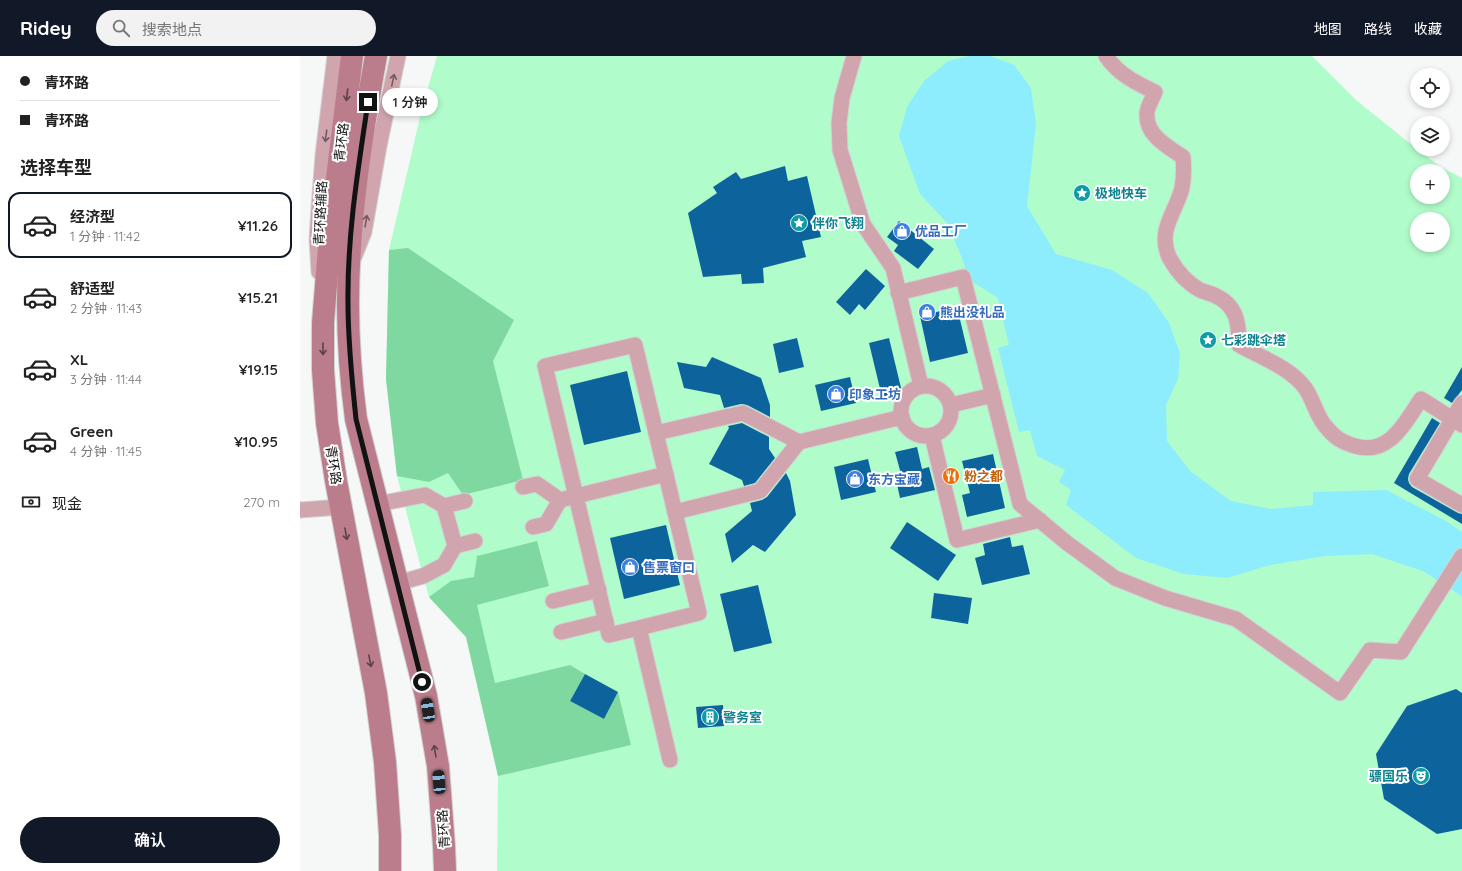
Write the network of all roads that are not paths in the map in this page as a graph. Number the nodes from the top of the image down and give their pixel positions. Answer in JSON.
{"nodes":[{"id":1,"x":335,"y":56,"type":"edge"},
{"id":2,"x":352,"y":56,"type":"edge"},
{"id":3,"x":376,"y":56,"type":"edge"},
{"id":4,"x":398,"y":56,"type":"edge"},
{"id":5,"x":854,"y":56,"type":"edge"},
{"id":6,"x":1106,"y":56,"type":"edge"},
{"id":7,"x":349,"y":271,"type":"junction"},
{"id":8,"x":898,"y":293,"type":"junction"},
{"id":9,"x":323,"y":323,"type":"junction"},
{"id":10,"x":921,"y":386,"type":"junction"},
{"id":11,"x":993,"y":395,"type":"junction"},
{"id":12,"x":1462,"y":403,"type":"edge"},
{"id":13,"x":951,"y":405,"type":"junction"},
{"id":14,"x":902,"y":417,"type":"junction"},
{"id":15,"x":1457,"y":422,"type":"edge"},
{"id":16,"x":656,"y":434,"type":"junction"},
{"id":17,"x":932,"y":436,"type":"junction"},
{"id":18,"x":799,"y":442,"type":"junction"},
{"id":19,"x":666,"y":474,"type":"junction"},
{"id":20,"x":523,"y":487,"type":"dead end"},
{"id":21,"x":576,"y":496,"type":"junction"},
{"id":22,"x":560,"y":500,"type":"junction"},
{"id":23,"x":465,"y":501,"type":"dead end"},
{"id":24,"x":377,"y":504,"type":"junction"},
{"id":25,"x":1462,"y":505,"type":"edge"},
{"id":26,"x":444,"y":506,"type":"junction"},
{"id":27,"x":341,"y":507,"type":"junction"},
{"id":28,"x":300,"y":510,"type":"edge"},
{"id":29,"x":675,"y":512,"type":"junction"},
{"id":30,"x":1040,"y":520,"type":"junction"},
{"id":31,"x":533,"y":527,"type":"dead end"},
{"id":32,"x":475,"y":541,"type":"dead end"},
{"id":33,"x":455,"y":546,"type":"junction"},
{"id":34,"x":1462,"y":556,"type":"edge"},
{"id":35,"x":398,"y":583,"type":"junction"},
{"id":36,"x":599,"y":590,"type":"junction"},
{"id":37,"x":553,"y":601,"type":"dead end"},
{"id":38,"x":606,"y":621,"type":"junction"},
{"id":39,"x":639,"y":628,"type":"junction"},
{"id":40,"x":561,"y":632,"type":"dead end"},
{"id":41,"x":670,"y":760,"type":"dead end"},
{"id":42,"x":390,"y":871,"type":"edge"},
{"id":43,"x":445,"y":871,"type":"edge"}],
"edges":[{"from":1,"to":9,"type":"street","name":"青环路辅路","one_way":true},
{"from":2,"to":9,"type":"main road","name":"青环路","one_way":true},
{"from":3,"to":7,"type":"main road","name":"青环路"},
{"from":7,"to":4,"type":"street","one_way":true},
{"from":5,"to":8,"type":"street"},
{"from":6,"to":15,"type":"street"},
{"from":7,"to":24,"type":"main road","name":"青环路"},
{"from":8,"to":10,"type":"street"},
{"from":8,"to":11,"type":"street"},
{"from":9,"to":27,"type":"main road","name":"青环路","one_way":true},
{"from":10,"to":13,"type":"street"},
{"from":10,"to":14,"type":"street"},
{"from":11,"to":13,"type":"street"},
{"from":11,"to":30,"type":"street"},
{"from":12,"to":15,"type":"street"},
{"from":13,"to":17,"type":"street"},
{"from":14,"to":17,"type":"street"},
{"from":14,"to":18,"type":"street"},
{"from":15,"to":25,"type":"street"},
{"from":16,"to":18,"type":"street"},
{"from":16,"to":19,"type":"street"},
{"from":16,"to":21,"type":"street"},
{"from":17,"to":30,"type":"street"},
{"from":18,"to":29,"type":"street"},
{"from":19,"to":21,"type":"street"},
{"from":19,"to":29,"type":"street"},
{"from":20,"to":22,"type":"street"},
{"from":21,"to":22,"type":"street"},
{"from":21,"to":36,"type":"street"},
{"from":22,"to":31,"type":"street"},
{"from":23,"to":26,"type":"street"},
{"from":24,"to":26,"type":"street"},
{"from":24,"to":35,"type":"main road","name":"青环路"},
{"from":26,"to":33,"type":"street"},
{"from":27,"to":28,"type":"street"},
{"from":27,"to":42,"type":"main road","name":"青环路","one_way":true},
{"from":29,"to":39,"type":"street"},
{"from":30,"to":34,"type":"street"},
{"from":32,"to":33,"type":"street"},
{"from":33,"to":35,"type":"street"},
{"from":43,"to":35,"type":"main road","name":"青环路","one_way":true},
{"from":36,"to":37,"type":"street"},
{"from":36,"to":38,"type":"street"},
{"from":38,"to":39,"type":"street"},
{"from":38,"to":40,"type":"street"},
{"from":39,"to":41,"type":"street"}]}
